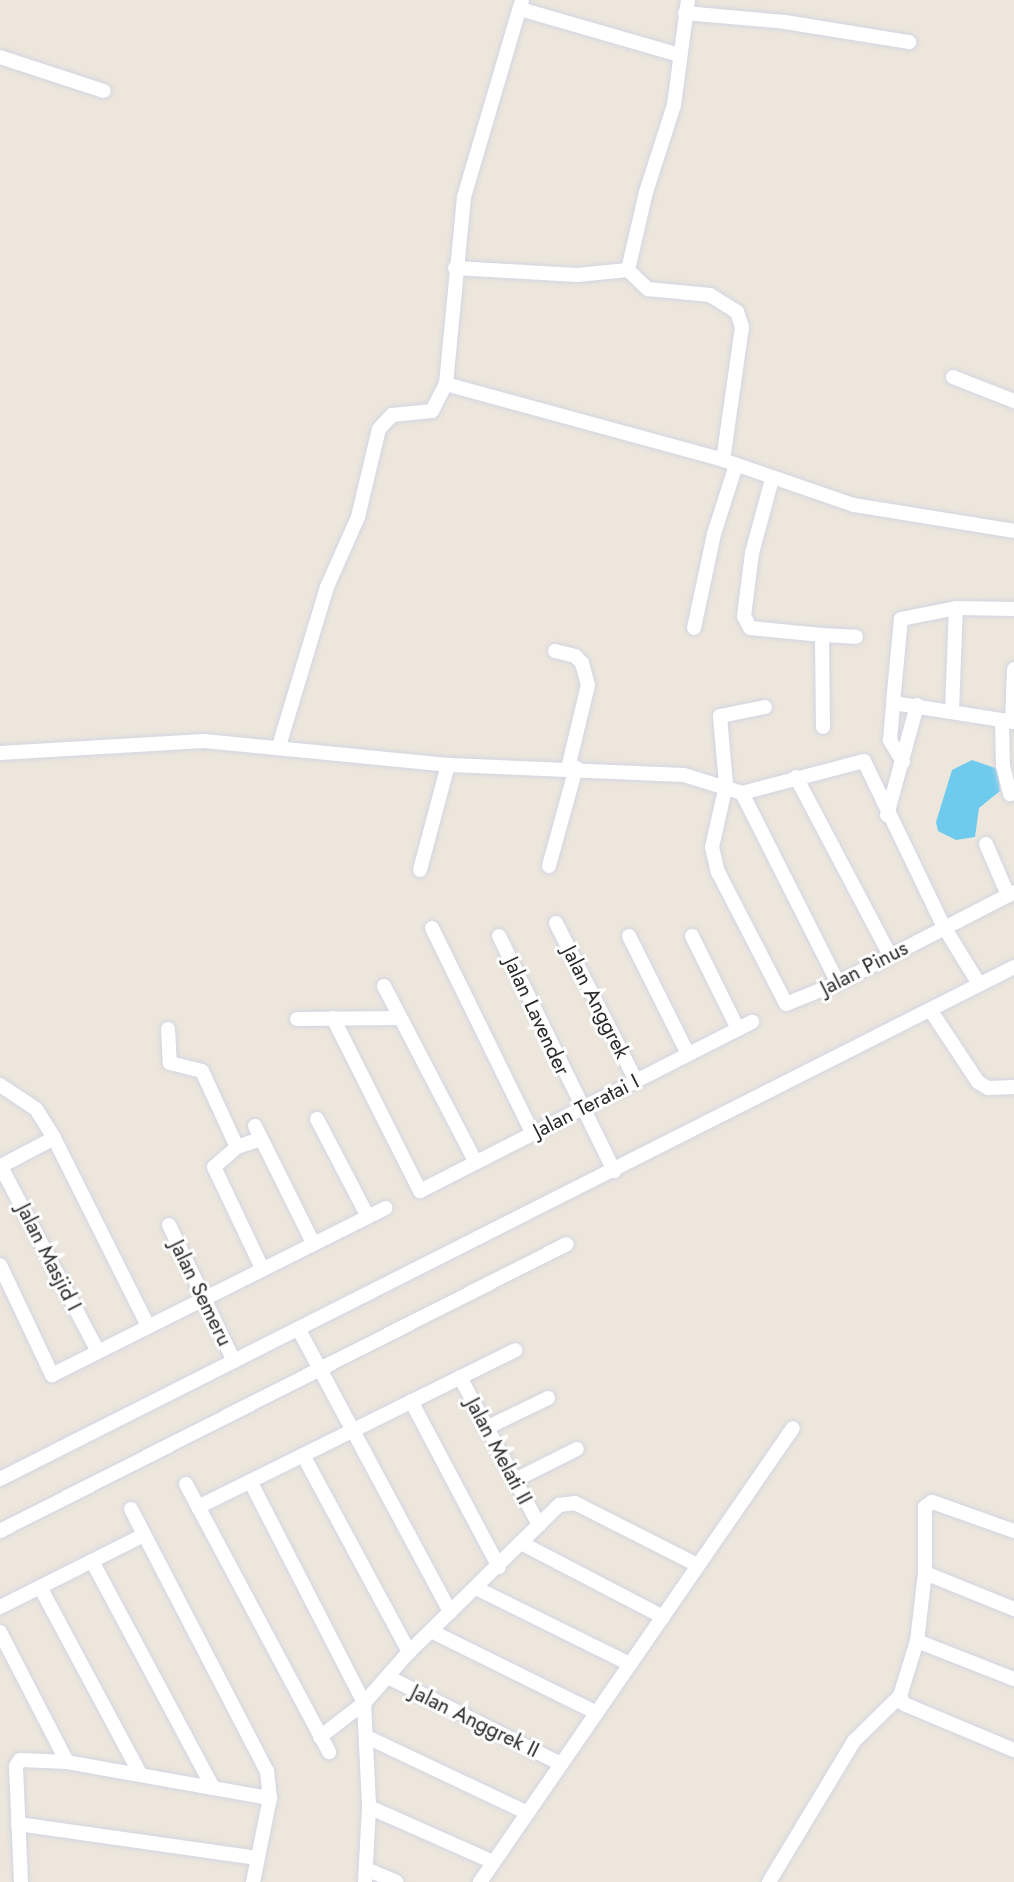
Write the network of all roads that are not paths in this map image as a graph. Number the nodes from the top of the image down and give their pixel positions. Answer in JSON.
{"nodes":[{"id":1,"x":521,"y":4,"type":"edge"},
{"id":2,"x":686,"y":7,"type":"edge"},
{"id":3,"x":909,"y":42,"type":"dead end"},
{"id":4,"x":680,"y":55,"type":"junction"},
{"id":5,"x":0,"y":57,"type":"edge"},
{"id":6,"x":104,"y":91,"type":"dead end"},
{"id":7,"x":455,"y":268,"type":"junction"},
{"id":8,"x":628,"y":270,"type":"junction"},
{"id":9,"x":953,"y":377,"type":"dead end"},
{"id":10,"x":446,"y":384,"type":"junction"},
{"id":11,"x":1014,"y":401,"type":"edge"},
{"id":12,"x":730,"y":462,"type":"junction"},
{"id":13,"x":772,"y":479,"type":"junction"},
{"id":14,"x":1014,"y":531,"type":"edge"},
{"id":15,"x":956,"y":608,"type":"junction"},
{"id":16,"x":1014,"y":609,"type":"edge"},
{"id":17,"x":694,"y":628,"type":"dead end"},
{"id":18,"x":822,"y":635,"type":"junction"},
{"id":19,"x":856,"y":637,"type":"dead end"},
{"id":20,"x":555,"y":651,"type":"dead end"},
{"id":21,"x":1014,"y":669,"type":"edge"},
{"id":22,"x":893,"y":703,"type":"junction"},
{"id":23,"x":917,"y":705,"type":"junction"},
{"id":24,"x":765,"y":706,"type":"dead end"},
{"id":25,"x":952,"y":710,"type":"junction"},
{"id":26,"x":1009,"y":721,"type":"edge"},
{"id":27,"x":822,"y":727,"type":"dead end"},
{"id":28,"x":279,"y":746,"type":"junction"},
{"id":29,"x":1,"y":754,"type":"edge"},
{"id":30,"x":903,"y":762,"type":"junction"},
{"id":31,"x":448,"y":765,"type":"junction"},
{"id":32,"x":572,"y":768,"type":"junction"},
{"id":33,"x":796,"y":777,"type":"junction"},
{"id":34,"x":726,"y":785,"type":"junction"},
{"id":35,"x":742,"y":793,"type":"junction"},
{"id":36,"x":1013,"y":796,"type":"edge"},
{"id":37,"x":887,"y":814,"type":"junction"},
{"id":38,"x":986,"y":844,"type":"dead end"},
{"id":39,"x":549,"y":866,"type":"dead end"},
{"id":40,"x":420,"y":870,"type":"dead end"},
{"id":41,"x":1011,"y":893,"type":"edge"},
{"id":42,"x":556,"y":923,"type":"dead end"},
{"id":43,"x":432,"y":928,"type":"dead end"},
{"id":44,"x":944,"y":928,"type":"junction"},
{"id":45,"x":499,"y":936,"type":"dead end"},
{"id":46,"x":629,"y":936,"type":"dead end"},
{"id":47,"x":692,"y":936,"type":"dead end"},
{"id":48,"x":890,"y":955,"type":"junction"},
{"id":49,"x":1014,"y":967,"type":"edge"},
{"id":50,"x":838,"y":983,"type":"junction"},
{"id":51,"x":979,"y":984,"type":"junction"},
{"id":52,"x":384,"y":986,"type":"dead end"},
{"id":53,"x":333,"y":1018,"type":"junction"},
{"id":54,"x":400,"y":1018,"type":"junction"},
{"id":55,"x":296,"y":1019,"type":"dead end"},
{"id":56,"x":752,"y":1021,"type":"dead end"},
{"id":57,"x":938,"y":1022,"type":"junction"},
{"id":58,"x":168,"y":1029,"type":"dead end"},
{"id":59,"x":738,"y":1029,"type":"junction"},
{"id":60,"x":688,"y":1054,"type":"junction"},
{"id":61,"x":636,"y":1081,"type":"junction"},
{"id":62,"x":0,"y":1085,"type":"edge"},
{"id":63,"x":1014,"y":1087,"type":"edge"},
{"id":64,"x":582,"y":1109,"type":"junction"},
{"id":65,"x":317,"y":1119,"type":"dead end"},
{"id":66,"x":533,"y":1134,"type":"junction"},
{"id":67,"x":54,"y":1138,"type":"junction"},
{"id":68,"x":237,"y":1147,"type":"junction"},
{"id":69,"x":477,"y":1163,"type":"junction"},
{"id":70,"x":0,"y":1166,"type":"edge"},
{"id":71,"x":614,"y":1171,"type":"junction"},
{"id":72,"x":386,"y":1208,"type":"dead end"},
{"id":73,"x":368,"y":1217,"type":"junction"},
{"id":74,"x":169,"y":1226,"type":"dead end"},
{"id":75,"x":313,"y":1244,"type":"junction"},
{"id":76,"x":567,"y":1244,"type":"dead end"},
{"id":77,"x":0,"y":1265,"type":"edge"},
{"id":78,"x":262,"y":1268,"type":"junction"},
{"id":79,"x":203,"y":1297,"type":"junction"},
{"id":80,"x":148,"y":1326,"type":"junction"},
{"id":81,"x":302,"y":1334,"type":"junction"},
{"id":82,"x":97,"y":1350,"type":"junction"},
{"id":83,"x":515,"y":1350,"type":"dead end"},
{"id":84,"x":234,"y":1360,"type":"junction"},
{"id":85,"x":316,"y":1361,"type":"junction"},
{"id":86,"x":460,"y":1377,"type":"junction"},
{"id":87,"x":548,"y":1398,"type":"dead end"},
{"id":88,"x":411,"y":1401,"type":"junction"},
{"id":89,"x":486,"y":1427,"type":"junction"},
{"id":90,"x":793,"y":1428,"type":"dead end"},
{"id":91,"x":353,"y":1430,"type":"junction"},
{"id":92,"x":577,"y":1449,"type":"dead end"},
{"id":93,"x":303,"y":1455,"type":"junction"},
{"id":94,"x":0,"y":1479,"type":"edge"},
{"id":95,"x":515,"y":1480,"type":"junction"},
{"id":96,"x":250,"y":1481,"type":"junction"},
{"id":97,"x":186,"y":1484,"type":"dead end"},
{"id":98,"x":198,"y":1507,"type":"junction"},
{"id":99,"x":131,"y":1509,"type":"dead end"},
{"id":100,"x":538,"y":1525,"type":"junction"},
{"id":101,"x":0,"y":1531,"type":"edge"},
{"id":102,"x":1014,"y":1531,"type":"edge"},
{"id":103,"x":144,"y":1535,"type":"junction"},
{"id":104,"x":523,"y":1544,"type":"junction"},
{"id":105,"x":92,"y":1560,"type":"junction"},
{"id":106,"x":695,"y":1564,"type":"junction"},
{"id":107,"x":499,"y":1567,"type":"junction"},
{"id":108,"x":925,"y":1573,"type":"junction"},
{"id":109,"x":40,"y":1587,"type":"junction"},
{"id":110,"x":476,"y":1588,"type":"junction"},
{"id":111,"x":0,"y":1607,"type":"edge"},
{"id":112,"x":1014,"y":1609,"type":"edge"},
{"id":113,"x":450,"y":1612,"type":"junction"},
{"id":114,"x":663,"y":1618,"type":"junction"},
{"id":115,"x":431,"y":1631,"type":"junction"},
{"id":116,"x":0,"y":1632,"type":"edge"},
{"id":117,"x":917,"y":1641,"type":"junction"},
{"id":118,"x":409,"y":1651,"type":"junction"},
{"id":119,"x":630,"y":1664,"type":"junction"},
{"id":120,"x":388,"y":1677,"type":"junction"},
{"id":121,"x":1014,"y":1679,"type":"edge"},
{"id":122,"x":900,"y":1696,"type":"junction"},
{"id":123,"x":364,"y":1703,"type":"junction"},
{"id":124,"x":597,"y":1713,"type":"junction"},
{"id":125,"x":320,"y":1737,"type":"junction"},
{"id":126,"x":367,"y":1737,"type":"junction"},
{"id":127,"x":1014,"y":1750,"type":"edge"},
{"id":128,"x":329,"y":1752,"type":"dead end"},
{"id":129,"x":66,"y":1762,"type":"junction"},
{"id":130,"x":561,"y":1764,"type":"junction"},
{"id":131,"x":141,"y":1775,"type":"junction"},
{"id":132,"x":213,"y":1788,"type":"junction"},
{"id":133,"x":270,"y":1798,"type":"junction"},
{"id":134,"x":369,"y":1807,"type":"junction"},
{"id":135,"x":528,"y":1813,"type":"junction"},
{"id":136,"x":18,"y":1824,"type":"junction"},
{"id":137,"x":256,"y":1858,"type":"junction"},
{"id":138,"x":493,"y":1863,"type":"junction"},
{"id":139,"x":365,"y":1875,"type":"edge"},
{"id":140,"x":21,"y":1882,"type":"edge"},
{"id":141,"x":253,"y":1882,"type":"edge"},
{"id":142,"x":396,"y":1882,"type":"edge"},
{"id":143,"x":480,"y":1882,"type":"edge"},
{"id":144,"x":769,"y":1882,"type":"edge"}],
"edges":[{"from":1,"to":4,"type":"street"},
{"from":1,"to":7,"type":"street"},
{"from":2,"to":3,"type":"street"},
{"from":2,"to":4,"type":"street"},
{"from":4,"to":8,"type":"street"},
{"from":5,"to":6,"type":"street"},
{"from":7,"to":8,"type":"street"},
{"from":7,"to":10,"type":"street"},
{"from":8,"to":12,"type":"street"},
{"from":9,"to":11,"type":"street"},
{"from":10,"to":12,"type":"street"},
{"from":10,"to":28,"type":"street"},
{"from":12,"to":13,"type":"street"},
{"from":12,"to":17,"type":"street"},
{"from":13,"to":14,"type":"street"},
{"from":13,"to":18,"type":"street"},
{"from":15,"to":16,"type":"street"},
{"from":15,"to":22,"type":"street"},
{"from":15,"to":25,"type":"street"},
{"from":18,"to":19,"type":"street"},
{"from":18,"to":27,"type":"street"},
{"from":20,"to":32,"type":"street"},
{"from":21,"to":26,"type":"street"},
{"from":22,"to":23,"type":"street"},
{"from":22,"to":30,"type":"street"},
{"from":23,"to":25,"type":"street"},
{"from":23,"to":30,"type":"street"},
{"from":24,"to":34,"type":"street"},
{"from":25,"to":26,"type":"street"},
{"from":26,"to":36,"type":"street"},
{"from":28,"to":29,"type":"street"},
{"from":28,"to":31,"type":"street"},
{"from":30,"to":37,"type":"street"},
{"from":31,"to":32,"type":"street"},
{"from":31,"to":40,"type":"street"},
{"from":32,"to":34,"type":"street"},
{"from":32,"to":39,"type":"street"},
{"from":33,"to":35,"type":"street"},
{"from":33,"to":37,"type":"street"},
{"from":33,"to":48,"type":"street"},
{"from":34,"to":35,"type":"street"},
{"from":34,"to":50,"type":"street","name":"Jalan Pinus"},
{"from":35,"to":50,"type":"street"},
{"from":37,"to":44,"type":"street"},
{"from":38,"to":41,"type":"street"},
{"from":41,"to":44,"type":"street","name":"Jalan Pinus"},
{"from":42,"to":61,"type":"street","name":"Jalan Anggrek"},
{"from":43,"to":66,"type":"street"},
{"from":44,"to":48,"type":"street","name":"Jalan Pinus"},
{"from":44,"to":51,"type":"street"},
{"from":45,"to":64,"type":"street","name":"Jalan Lavender"},
{"from":46,"to":60,"type":"street"},
{"from":47,"to":59,"type":"street"},
{"from":48,"to":50,"type":"street","name":"Jalan Pinus"},
{"from":49,"to":51,"type":"street"},
{"from":51,"to":57,"type":"street"},
{"from":52,"to":54,"type":"street"},
{"from":53,"to":54,"type":"street"},
{"from":53,"to":55,"type":"street"},
{"from":53,"to":69,"type":"street","name":"Jalan Teratai I"},
{"from":54,"to":69,"type":"street"},
{"from":56,"to":59,"type":"street","name":"Jalan Teratai I"},
{"from":57,"to":63,"type":"street"},
{"from":57,"to":71,"type":"street"},
{"from":58,"to":68,"type":"street"},
{"from":59,"to":60,"type":"street","name":"Jalan Teratai I"},
{"from":60,"to":61,"type":"street","name":"Jalan Teratai I"},
{"from":61,"to":64,"type":"street","name":"Jalan Teratai I"},
{"from":62,"to":67,"type":"street"},
{"from":64,"to":66,"type":"street","name":"Jalan Teratai I"},
{"from":64,"to":71,"type":"street","name":"Jalan Lavender"},
{"from":65,"to":73,"type":"street"},
{"from":66,"to":69,"type":"street","name":"Jalan Teratai I"},
{"from":67,"to":70,"type":"street"},
{"from":67,"to":80,"type":"street"},
{"from":68,"to":75,"type":"street"},
{"from":68,"to":78,"type":"street"},
{"from":70,"to":82,"type":"street","name":"Jalan Masjid I"},
{"from":71,"to":81,"type":"street"},
{"from":72,"to":73,"type":"street"},
{"from":73,"to":75,"type":"street"},
{"from":74,"to":79,"type":"street","name":"Jalan Semeru"},
{"from":75,"to":78,"type":"street"},
{"from":76,"to":85,"type":"street"},
{"from":77,"to":82,"type":"street"},
{"from":78,"to":79,"type":"street"},
{"from":79,"to":80,"type":"street"},
{"from":79,"to":84,"type":"street","name":"Jalan Semeru"},
{"from":80,"to":82,"type":"street"},
{"from":81,"to":84,"type":"street"},
{"from":81,"to":85,"type":"street"},
{"from":83,"to":86,"type":"street"},
{"from":84,"to":94,"type":"street"},
{"from":85,"to":91,"type":"street"},
{"from":85,"to":101,"type":"street"},
{"from":86,"to":88,"type":"street"},
{"from":86,"to":89,"type":"street","name":"Jalan Melati II"},
{"from":87,"to":89,"type":"street"},
{"from":88,"to":91,"type":"street"},
{"from":88,"to":107,"type":"street"},
{"from":89,"to":95,"type":"street","name":"Jalan Melati II"},
{"from":90,"to":106,"type":"street"},
{"from":91,"to":93,"type":"street"},
{"from":91,"to":113,"type":"street"},
{"from":92,"to":95,"type":"street"},
{"from":93,"to":96,"type":"street"},
{"from":93,"to":118,"type":"street"},
{"from":95,"to":100,"type":"street","name":"Jalan Melati II"},
{"from":96,"to":98,"type":"street"},
{"from":96,"to":123,"type":"street"},
{"from":97,"to":98,"type":"street"},
{"from":98,"to":125,"type":"street"},
{"from":99,"to":103,"type":"street"},
{"from":100,"to":104,"type":"street"},
{"from":100,"to":106,"type":"street"},
{"from":102,"to":108,"type":"street"},
{"from":103,"to":105,"type":"street"},
{"from":103,"to":133,"type":"street"},
{"from":104,"to":107,"type":"street"},
{"from":104,"to":114,"type":"street"},
{"from":105,"to":109,"type":"street"},
{"from":105,"to":132,"type":"street"},
{"from":106,"to":114,"type":"street"},
{"from":107,"to":110,"type":"street"},
{"from":108,"to":112,"type":"street"},
{"from":108,"to":117,"type":"street"},
{"from":109,"to":111,"type":"street"},
{"from":109,"to":131,"type":"street"},
{"from":110,"to":113,"type":"street"},
{"from":110,"to":119,"type":"street"},
{"from":113,"to":115,"type":"street"},
{"from":114,"to":119,"type":"street"},
{"from":115,"to":118,"type":"street"},
{"from":115,"to":124,"type":"street"},
{"from":116,"to":129,"type":"street"},
{"from":117,"to":121,"type":"street"},
{"from":117,"to":122,"type":"street"},
{"from":118,"to":120,"type":"street"},
{"from":119,"to":124,"type":"street"},
{"from":120,"to":123,"type":"street"},
{"from":120,"to":130,"type":"street","name":"Jalan Anggrek II"},
{"from":122,"to":127,"type":"street"},
{"from":122,"to":144,"type":"street"},
{"from":123,"to":125,"type":"street"},
{"from":123,"to":126,"type":"street"},
{"from":124,"to":130,"type":"street"},
{"from":125,"to":128,"type":"street"},
{"from":126,"to":134,"type":"street"},
{"from":126,"to":135,"type":"street"},
{"from":129,"to":131,"type":"street"},
{"from":129,"to":136,"type":"street"},
{"from":130,"to":135,"type":"street"},
{"from":131,"to":132,"type":"street"},
{"from":132,"to":133,"type":"street"},
{"from":133,"to":137,"type":"street"},
{"from":134,"to":138,"type":"street"},
{"from":134,"to":139,"type":"street"},
{"from":135,"to":138,"type":"street"},
{"from":136,"to":137,"type":"street"},
{"from":136,"to":140,"type":"street"},
{"from":137,"to":141,"type":"street"},
{"from":138,"to":143,"type":"street"},
{"from":139,"to":142,"type":"street"}]}
